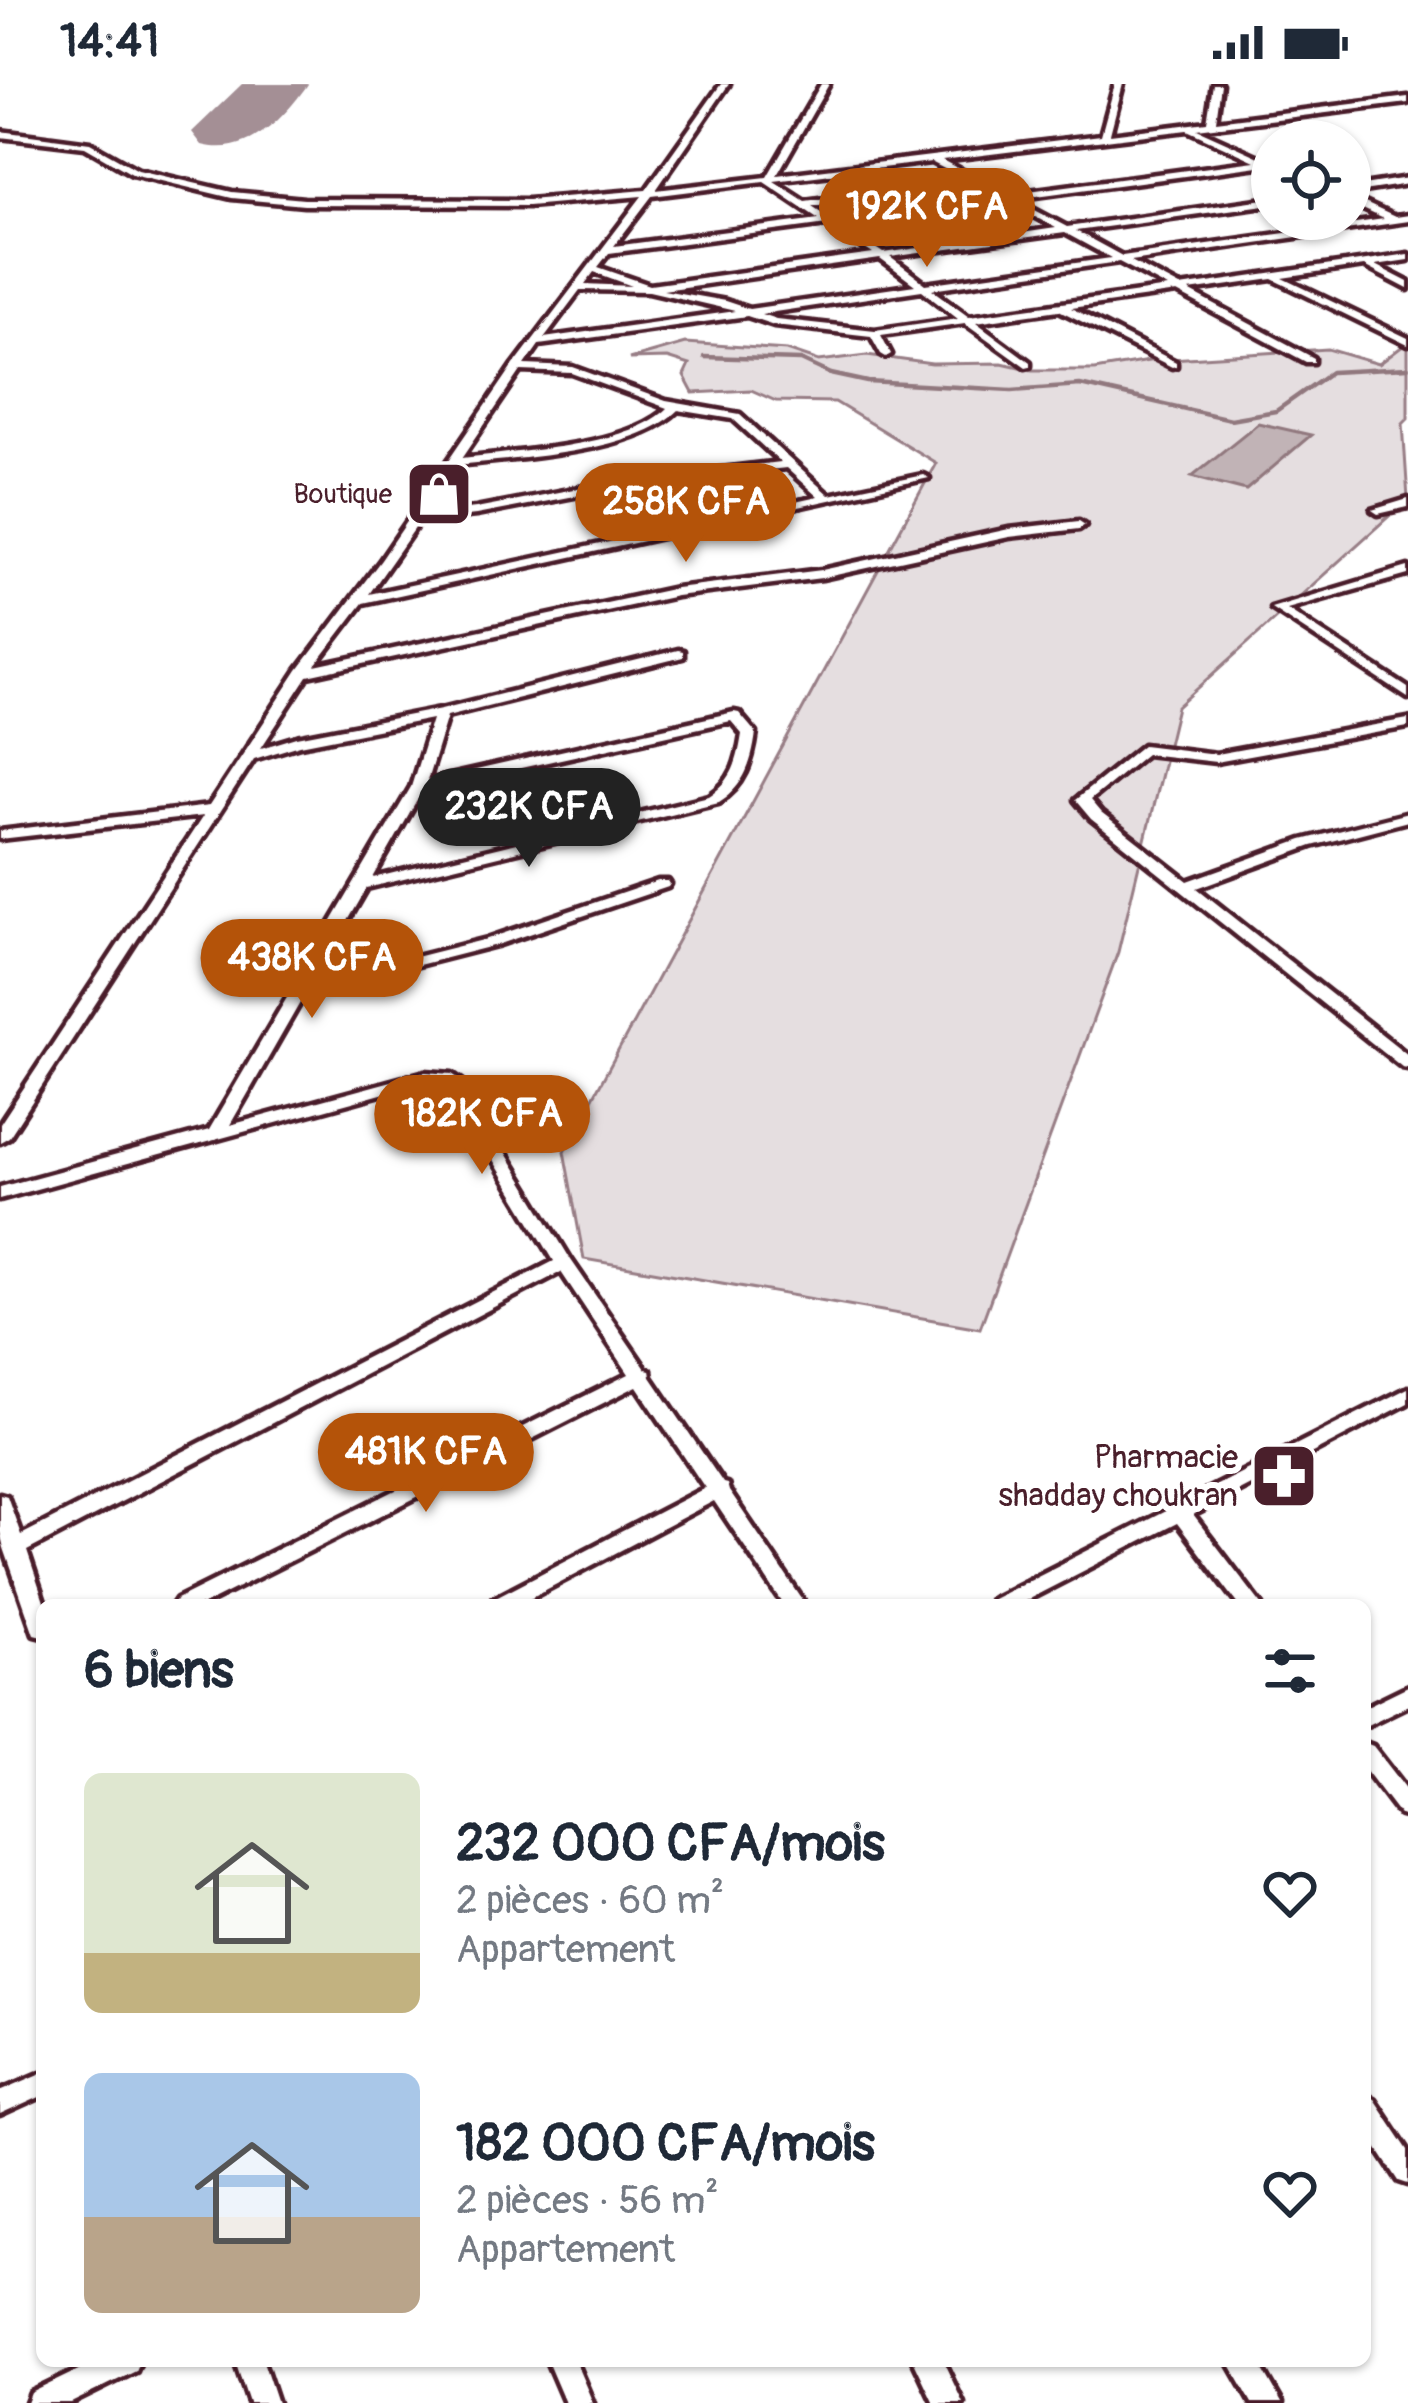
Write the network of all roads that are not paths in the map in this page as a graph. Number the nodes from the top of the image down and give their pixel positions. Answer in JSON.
{"nodes":[{"id":1,"x":725,"y":84,"type":"edge"},
{"id":2,"x":825,"y":84,"type":"edge"},
{"id":3,"x":1118,"y":84,"type":"edge"},
{"id":4,"x":1217,"y":84,"type":"edge"},
{"id":5,"x":1408,"y":100,"type":"edge"},
{"id":6,"x":1210,"y":126,"type":"junction"},
{"id":7,"x":1191,"y":129,"type":"junction"},
{"id":8,"x":0,"y":134,"type":"edge"},
{"id":9,"x":1106,"y":138,"type":"junction"},
{"id":10,"x":1017,"y":148,"type":"junction"},
{"id":11,"x":1251,"y":156,"type":"edge"},
{"id":12,"x":933,"y":159,"type":"junction"},
{"id":13,"x":1044,"y":160,"type":"dead end"},
{"id":14,"x":1251,"y":166,"type":"edge"},
{"id":15,"x":768,"y":180,"type":"junction"},
{"id":16,"x":969,"y":181,"type":"junction"},
{"id":17,"x":1408,"y":181,"type":"edge"},
{"id":18,"x":1371,"y":187,"type":"edge"},
{"id":19,"x":650,"y":194,"type":"junction"},
{"id":20,"x":1010,"y":200,"type":"junction"},
{"id":21,"x":803,"y":204,"type":"junction"},
{"id":22,"x":1251,"y":204,"type":"edge"},
{"id":23,"x":1371,"y":209,"type":"edge"},
{"id":24,"x":1393,"y":220,"type":"junction"},
{"id":25,"x":833,"y":221,"type":"junction"},
{"id":26,"x":1408,"y":222,"type":"edge"},
{"id":27,"x":1064,"y":229,"type":"junction"},
{"id":28,"x":607,"y":250,"type":"junction"},
{"id":29,"x":878,"y":253,"type":"junction"},
{"id":30,"x":1408,"y":256,"type":"edge"},
{"id":31,"x":1123,"y":258,"type":"junction"},
{"id":32,"x":1366,"y":263,"type":"junction"},
{"id":33,"x":594,"y":269,"type":"junction"},
{"id":34,"x":1275,"y":278,"type":"junction"},
{"id":35,"x":581,"y":286,"type":"junction"},
{"id":36,"x":922,"y":286,"type":"junction"},
{"id":37,"x":1408,"y":286,"type":"edge"},
{"id":38,"x":650,"y":288,"type":"junction"},
{"id":39,"x":1183,"y":289,"type":"junction"},
{"id":40,"x":1063,"y":308,"type":"junction"},
{"id":41,"x":746,"y":311,"type":"junction"},
{"id":42,"x":969,"y":322,"type":"junction"},
{"id":43,"x":875,"y":333,"type":"junction"},
{"id":44,"x":540,"y":342,"type":"junction"},
{"id":45,"x":1408,"y":343,"type":"edge"},
{"id":46,"x":886,"y":354,"type":"dead end"},
{"id":47,"x":1310,"y":360,"type":"dead end"},
{"id":48,"x":1026,"y":364,"type":"dead end"},
{"id":49,"x":1172,"y":364,"type":"dead end"},
{"id":50,"x":517,"y":368,"type":"junction"},
{"id":51,"x":674,"y":407,"type":"junction"},
{"id":52,"x":454,"y":462,"type":"junction"},
{"id":53,"x":791,"y":464,"type":"junction"},
{"id":54,"x":922,"y":478,"type":"dead end"},
{"id":55,"x":827,"y":500,"type":"junction"},
{"id":56,"x":1408,"y":503,"type":"edge"},
{"id":57,"x":1378,"y":510,"type":"dead end"},
{"id":58,"x":413,"y":518,"type":"junction"},
{"id":59,"x":1079,"y":525,"type":"dead end"},
{"id":60,"x":1408,"y":571,"type":"edge"},
{"id":61,"x":359,"y":601,"type":"junction"},
{"id":62,"x":678,"y":654,"type":"dead end"},
{"id":63,"x":304,"y":673,"type":"junction"},
{"id":64,"x":1408,"y":694,"type":"edge"},
{"id":65,"x":441,"y":713,"type":"junction"},
{"id":66,"x":1408,"y":723,"type":"edge"},
{"id":67,"x":253,"y":755,"type":"junction"},
{"id":68,"x":418,"y":787,"type":"junction"},
{"id":69,"x":214,"y":810,"type":"junction"},
{"id":70,"x":1408,"y":818,"type":"edge"},
{"id":71,"x":0,"y":836,"type":"edge"},
{"id":72,"x":664,"y":884,"type":"dead end"},
{"id":73,"x":362,"y":885,"type":"junction"},
{"id":74,"x":1187,"y":887,"type":"junction"},
{"id":75,"x":299,"y":991,"type":"junction"},
{"id":76,"x":1408,"y":1063,"type":"edge"},
{"id":77,"x":217,"y":1132,"type":"junction"},
{"id":78,"x":0,"y":1137,"type":"edge"},
{"id":79,"x":0,"y":1192,"type":"edge"},
{"id":80,"x":564,"y":1263,"type":"junction"},
{"id":81,"x":644,"y":1375,"type":"junction"},
{"id":82,"x":1408,"y":1395,"type":"edge"},
{"id":83,"x":720,"y":1489,"type":"junction"},
{"id":84,"x":0,"y":1502,"type":"edge"},
{"id":85,"x":1181,"y":1514,"type":"junction"},
{"id":86,"x":14,"y":1548,"type":"junction"},
{"id":87,"x":196,"y":1599,"type":"edge"},
{"id":88,"x":510,"y":1599,"type":"edge"},
{"id":89,"x":791,"y":1599,"type":"edge"},
{"id":90,"x":1027,"y":1599,"type":"edge"},
{"id":91,"x":1246,"y":1599,"type":"edge"},
{"id":92,"x":36,"y":1611,"type":"edge"},
{"id":93,"x":1408,"y":1695,"type":"edge"},
{"id":94,"x":1371,"y":1714,"type":"edge"},
{"id":95,"x":1371,"y":1760,"type":"edge"},
{"id":96,"x":1408,"y":1808,"type":"edge"},
{"id":97,"x":36,"y":2087,"type":"edge"},
{"id":98,"x":0,"y":2103,"type":"edge"},
{"id":99,"x":1371,"y":2116,"type":"edge"},
{"id":100,"x":1408,"y":2172,"type":"edge"},
{"id":101,"x":114,"y":2367,"type":"edge"},
{"id":102,"x":251,"y":2367,"type":"edge"},
{"id":103,"x":564,"y":2367,"type":"edge"},
{"id":104,"x":931,"y":2367,"type":"edge"},
{"id":105,"x":1246,"y":2367,"type":"edge"},
{"id":106,"x":41,"y":2403,"type":"edge"},
{"id":107,"x":263,"y":2403,"type":"edge"},
{"id":108,"x":579,"y":2403,"type":"edge"},
{"id":109,"x":949,"y":2403,"type":"edge"},
{"id":110,"x":1268,"y":2403,"type":"edge"}],
"edges":[{"from":1,"to":19,"type":"street"},
{"from":2,"to":15,"type":"street"},
{"from":3,"to":9,"type":"street"},
{"from":4,"to":6,"type":"street"},
{"from":5,"to":6,"type":"street"},
{"from":6,"to":7,"type":"street"},
{"from":7,"to":9,"type":"street"},
{"from":7,"to":11,"type":"street"},
{"from":8,"to":19,"type":"street"},
{"from":9,"to":10,"type":"street"},
{"from":10,"to":12,"type":"street"},
{"from":10,"to":13,"type":"street"},
{"from":12,"to":15,"type":"street"},
{"from":12,"to":16,"type":"street"},
{"from":14,"to":20,"type":"street"},
{"from":15,"to":19,"type":"street"},
{"from":15,"to":21,"type":"street"},
{"from":16,"to":20,"type":"street"},
{"from":16,"to":21,"type":"street"},
{"from":17,"to":18,"type":"street"},
{"from":19,"to":28,"type":"street"},
{"from":20,"to":25,"type":"street"},
{"from":20,"to":27,"type":"street"},
{"from":21,"to":25,"type":"street"},
{"from":22,"to":27,"type":"street"},
{"from":23,"to":24,"type":"street"},
{"from":24,"to":26,"type":"street"},
{"from":24,"to":31,"type":"street"},
{"from":25,"to":28,"type":"street"},
{"from":25,"to":29,"type":"street"},
{"from":27,"to":29,"type":"street"},
{"from":27,"to":31,"type":"street"},
{"from":28,"to":33,"type":"street"},
{"from":29,"to":36,"type":"street"},
{"from":29,"to":38,"type":"street"},
{"from":30,"to":32,"type":"street"},
{"from":31,"to":36,"type":"street"},
{"from":31,"to":39,"type":"street"},
{"from":32,"to":34,"type":"street"},
{"from":32,"to":37,"type":"street"},
{"from":33,"to":35,"type":"street"},
{"from":33,"to":38,"type":"street"},
{"from":34,"to":39,"type":"street"},
{"from":34,"to":45,"type":"street"},
{"from":35,"to":38,"type":"street"},
{"from":35,"to":44,"type":"street"},
{"from":36,"to":41,"type":"street"},
{"from":36,"to":42,"type":"street"},
{"from":38,"to":41,"type":"street"},
{"from":39,"to":40,"type":"street"},
{"from":39,"to":47,"type":"street"},
{"from":40,"to":42,"type":"street"},
{"from":40,"to":49,"type":"street"},
{"from":41,"to":43,"type":"street"},
{"from":41,"to":44,"type":"street"},
{"from":42,"to":43,"type":"street"},
{"from":42,"to":48,"type":"street"},
{"from":43,"to":46,"type":"street"},
{"from":44,"to":50,"type":"street"},
{"from":50,"to":51,"type":"street"},
{"from":50,"to":52,"type":"street"},
{"from":51,"to":52,"type":"street"},
{"from":51,"to":53,"type":"street"},
{"from":52,"to":58,"type":"street"},
{"from":53,"to":55,"type":"street"},
{"from":53,"to":58,"type":"street"},
{"from":54,"to":55,"type":"street"},
{"from":55,"to":61,"type":"street"},
{"from":56,"to":57,"type":"street"},
{"from":58,"to":61,"type":"street"},
{"from":59,"to":63,"type":"street"},
{"from":60,"to":64,"type":"street"},
{"from":61,"to":63,"type":"street"},
{"from":62,"to":65,"type":"street"},
{"from":63,"to":67,"type":"street"},
{"from":65,"to":67,"type":"street"},
{"from":65,"to":68,"type":"street"},
{"from":66,"to":74,"type":"street"},
{"from":67,"to":69,"type":"street"},
{"from":68,"to":73,"type":"street"},
{"from":68,"to":73,"type":"street"},
{"from":69,"to":71,"type":"street"},
{"from":69,"to":78,"type":"street"},
{"from":70,"to":74,"type":"street"},
{"from":72,"to":75,"type":"street"},
{"from":73,"to":75,"type":"street"},
{"from":74,"to":76,"type":"street"},
{"from":75,"to":77,"type":"street"},
{"from":77,"to":79,"type":"street"},
{"from":77,"to":80,"type":"street"},
{"from":80,"to":81,"type":"street"},
{"from":80,"to":86,"type":"street"},
{"from":81,"to":83,"type":"street"},
{"from":81,"to":87,"type":"street"},
{"from":82,"to":85,"type":"street"},
{"from":83,"to":88,"type":"street"},
{"from":83,"to":89,"type":"street"},
{"from":84,"to":86,"type":"street"},
{"from":85,"to":90,"type":"street"},
{"from":85,"to":91,"type":"street"},
{"from":86,"to":92,"type":"street"},
{"from":93,"to":94,"type":"street"},
{"from":95,"to":96,"type":"street"},
{"from":97,"to":98,"type":"street"},
{"from":99,"to":100,"type":"street"},
{"from":101,"to":106,"type":"street"},
{"from":102,"to":107,"type":"street"},
{"from":103,"to":108,"type":"street"},
{"from":104,"to":109,"type":"street"},
{"from":105,"to":110,"type":"street"}]}
